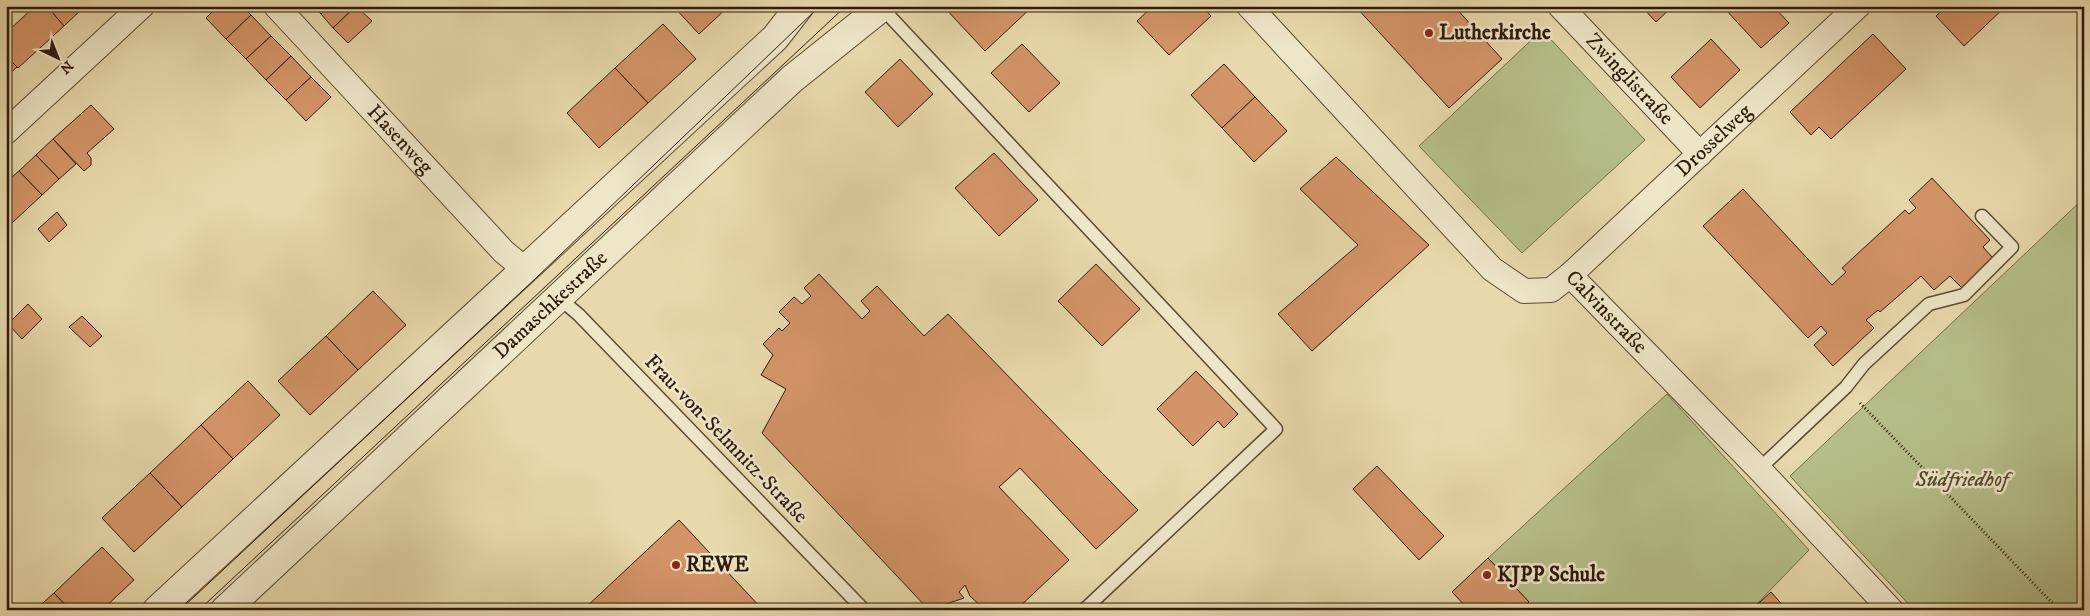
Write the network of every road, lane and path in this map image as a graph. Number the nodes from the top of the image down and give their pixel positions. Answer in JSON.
{"nodes":[{"id":1,"x":142,"y":6,"type":"edge"},
{"id":2,"x":276,"y":6,"type":"edge"},
{"id":3,"x":800,"y":6,"type":"edge"},
{"id":4,"x":1249,"y":6,"type":"edge"},
{"id":5,"x":1560,"y":6,"type":"edge"},
{"id":6,"x":1858,"y":6,"type":"edge"},
{"id":7,"x":883,"y":7,"type":"edge"},
{"id":8,"x":6,"y":132,"type":"edge"},
{"id":9,"x":1700,"y":154,"type":"junction"},
{"id":10,"x":1982,"y":216,"type":"dead end"},
{"id":11,"x":526,"y":270,"type":"junction"},
{"id":12,"x":1570,"y":275,"type":"junction"},
{"id":13,"x":558,"y":297,"type":"junction"},
{"id":14,"x":1862,"y":406,"type":"dead end"},
{"id":15,"x":1759,"y":469,"type":"junction"},
{"id":16,"x":157,"y":610,"type":"edge"},
{"id":17,"x":224,"y":610,"type":"edge"},
{"id":18,"x":864,"y":610,"type":"edge"},
{"id":19,"x":1084,"y":610,"type":"edge"},
{"id":20,"x":1891,"y":610,"type":"edge"},
{"id":21,"x":2059,"y":610,"type":"edge"}],
"edges":[{"from":1,"to":8,"type":"street"},
{"from":2,"to":11,"type":"street","name":"Hasenweg"},
{"from":3,"to":11,"type":"street","name":"Damaschkestraße"},
{"from":4,"to":12,"type":"street","name":"Calvinstraße"},
{"from":5,"to":9,"type":"street","name":"Zwinglistraße"},
{"from":6,"to":9,"type":"street","name":"Drosselweg"},
{"from":7,"to":13,"type":"street","name":"Damaschkestraße"},
{"from":7,"to":19,"type":"lane"},
{"from":9,"to":12,"type":"street","name":"Drosselweg"},
{"from":10,"to":15,"type":"lane"},
{"from":11,"to":13,"type":"street"},
{"from":11,"to":16,"type":"street","name":"Damaschkestraße"},
{"from":12,"to":15,"type":"street","name":"Calvinstraße"},
{"from":13,"to":17,"type":"street","name":"Damaschkestraße"},
{"from":13,"to":18,"type":"lane","name":"Frau-von-Selmnitz-Straße"},
{"from":14,"to":21,"type":"path"},
{"from":15,"to":20,"type":"street","name":"Calvinstraße"}]}
